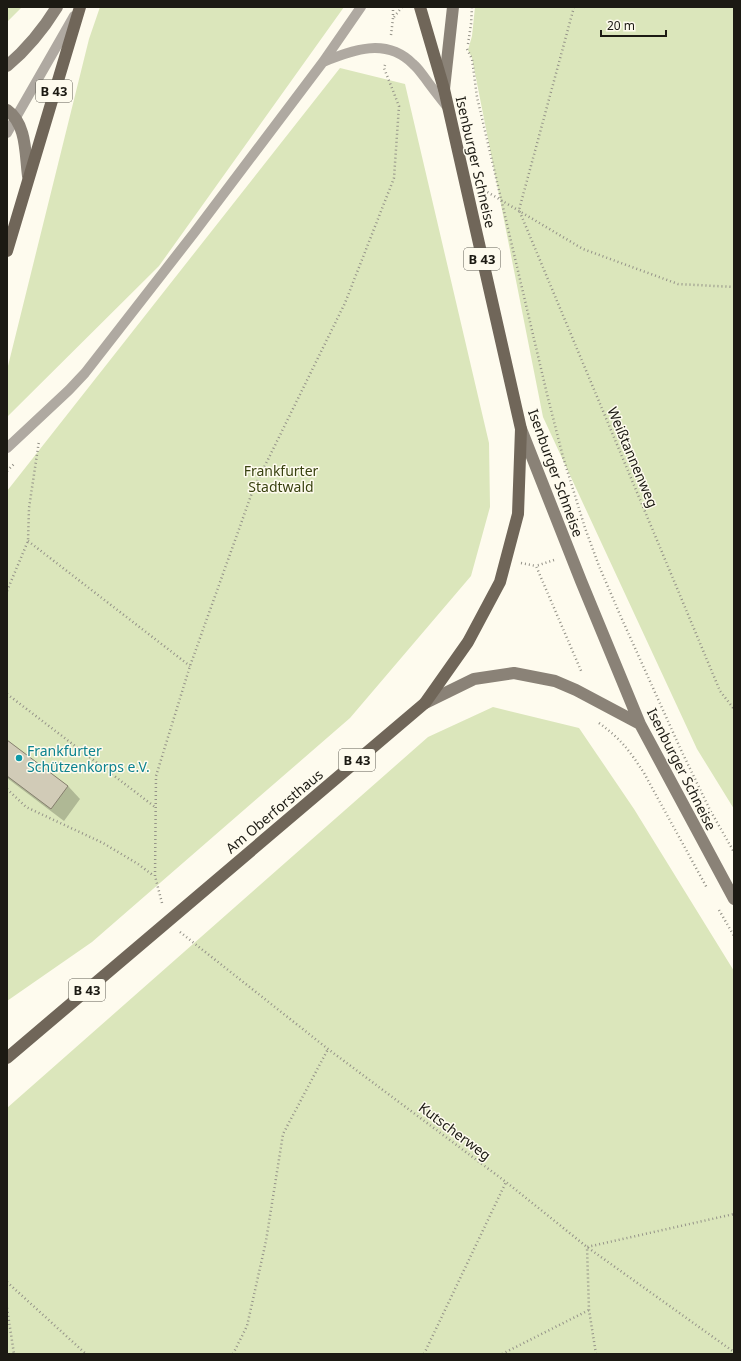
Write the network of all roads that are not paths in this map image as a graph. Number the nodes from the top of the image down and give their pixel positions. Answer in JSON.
{"nodes":[{"id":1,"x":57,"y":7,"type":"edge"},
{"id":2,"x":79,"y":7,"type":"edge"},
{"id":3,"x":361,"y":7,"type":"edge"},
{"id":4,"x":420,"y":7,"type":"edge"},
{"id":5,"x":453,"y":7,"type":"edge"},
{"id":6,"x":323,"y":62,"type":"junction"},
{"id":7,"x":7,"y":66,"type":"edge"},
{"id":8,"x":444,"y":89,"type":"junction"},
{"id":9,"x":448,"y":108,"type":"junction"},
{"id":10,"x":11,"y":114,"type":"edge"},
{"id":11,"x":7,"y":133,"type":"edge"},
{"id":12,"x":28,"y":176,"type":"junction"},
{"id":13,"x":7,"y":251,"type":"edge"},
{"id":14,"x":521,"y":429,"type":"junction"},
{"id":15,"x":7,"y":448,"type":"edge"},
{"id":16,"x":425,"y":703,"type":"junction"},
{"id":17,"x":640,"y":724,"type":"junction"},
{"id":18,"x":734,"y":899,"type":"edge"},
{"id":19,"x":7,"y":1058,"type":"edge"}],
"edges":[{"from":1,"to":7,"type":"main road"},
{"from":2,"to":10,"type":"lane"},
{"from":2,"to":12,"type":"main road","number":"B 43"},
{"from":3,"to":6,"type":"lane"},
{"from":4,"to":8,"type":"main road","name":"Isenburger Schneise","number":"B 43"},
{"from":5,"to":8,"type":"main road"},
{"from":6,"to":9,"type":"lane"},
{"from":6,"to":15,"type":"lane"},
{"from":8,"to":9,"type":"main road","name":"Isenburger Schneise","number":"B 43"},
{"from":9,"to":14,"type":"main road","name":"Isenburger Schneise","number":"B 43"},
{"from":10,"to":11,"type":"lane"},
{"from":10,"to":12,"type":"main road"},
{"from":12,"to":13,"type":"main road","number":"B 43"},
{"from":14,"to":16,"type":"main road","name":"Am Oberforsthaus","number":"B 43"},
{"from":14,"to":17,"type":"main road","name":"Isenburger Schneise"},
{"from":16,"to":17,"type":"main road"},
{"from":16,"to":19,"type":"main road","name":"Am Oberforsthaus","number":"B 43"},
{"from":17,"to":18,"type":"main road","name":"Isenburger Schneise"}]}
